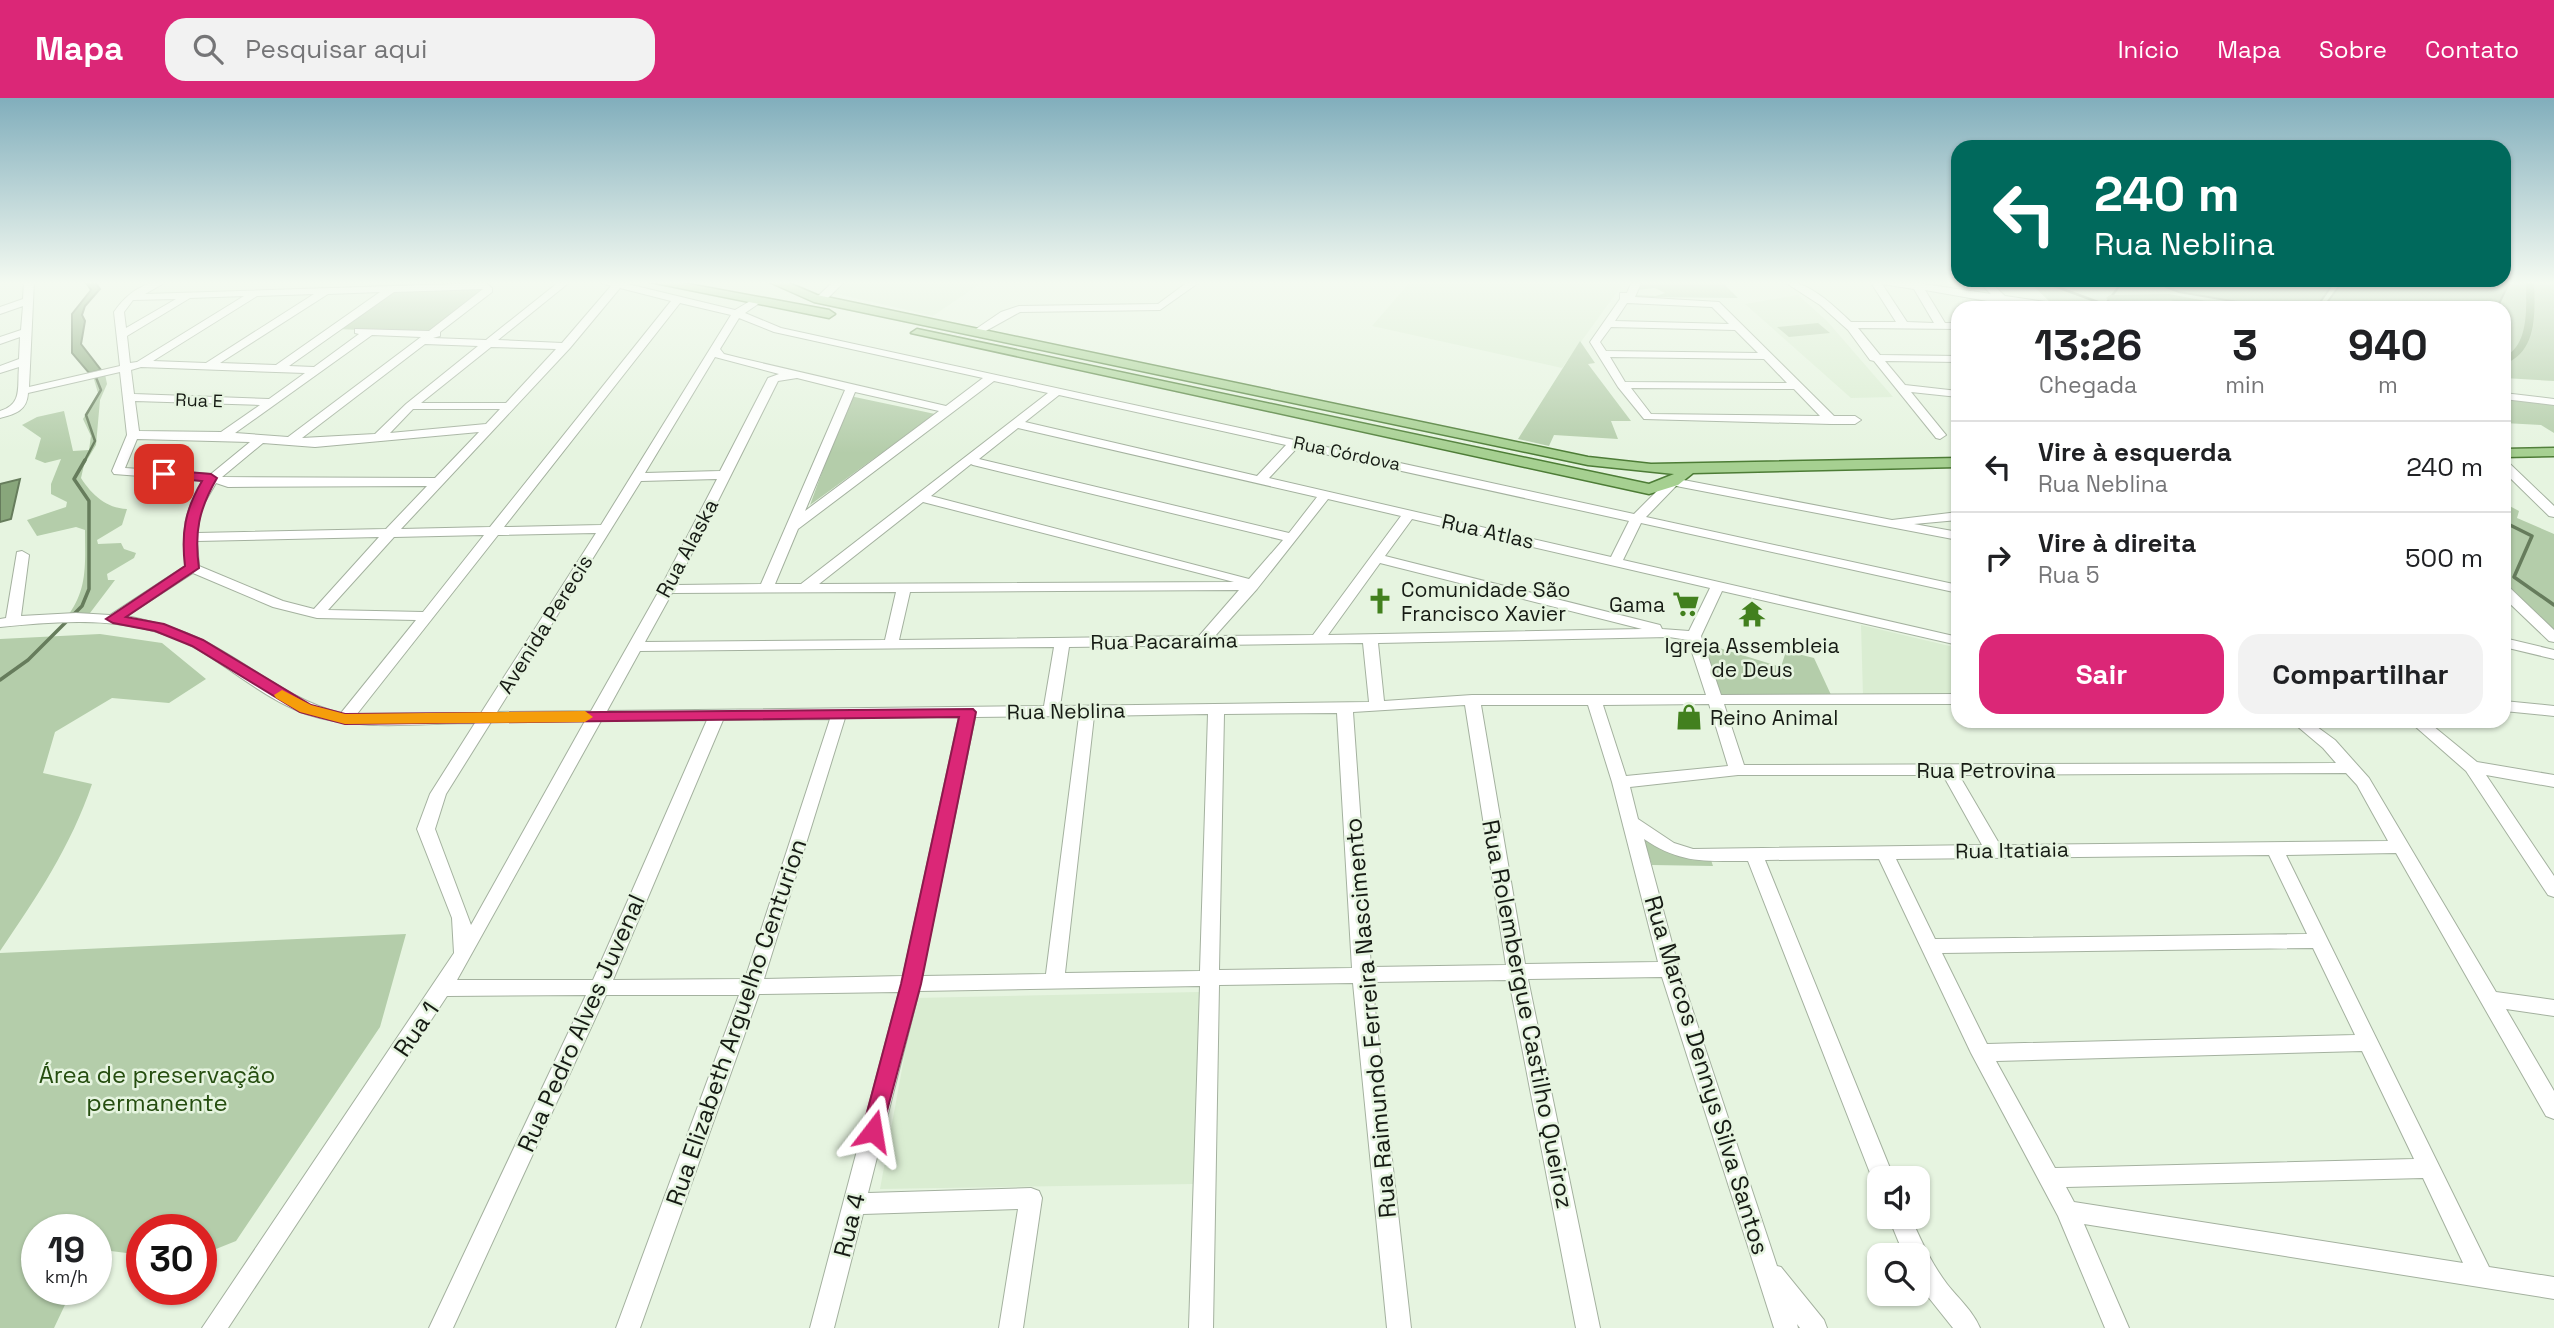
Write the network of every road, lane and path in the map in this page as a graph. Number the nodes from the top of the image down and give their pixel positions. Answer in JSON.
{"nodes":[{"id":1,"x":27,"y":338,"type":"edge"},
{"id":2,"x":123,"y":338,"type":"edge"},
{"id":3,"x":182,"y":338,"type":"edge"},
{"id":4,"x":252,"y":338,"type":"edge"},
{"id":5,"x":320,"y":338,"type":"edge"},
{"id":6,"x":360,"y":338,"type":"edge"},
{"id":7,"x":429,"y":338,"type":"edge"},
{"id":8,"x":441,"y":338,"type":"edge"},
{"id":9,"x":496,"y":338,"type":"edge"},
{"id":10,"x":572,"y":338,"type":"edge"},
{"id":11,"x":647,"y":338,"type":"edge"},
{"id":12,"x":724,"y":338,"type":"edge"},
{"id":13,"x":816,"y":338,"type":"edge"},
{"id":14,"x":938,"y":338,"type":"edge"},
{"id":15,"x":1013,"y":338,"type":"edge"},
{"id":16,"x":1597,"y":338,"type":"edge"},
{"id":17,"x":1750,"y":338,"type":"edge"},
{"id":18,"x":1859,"y":338,"type":"edge"},
{"id":19,"x":488,"y":345,"type":"junction"},
{"id":20,"x":566,"y":346,"type":"junction"},
{"id":21,"x":1602,"y":354,"type":"junction"},
{"id":22,"x":715,"y":356,"type":"junction"},
{"id":23,"x":1768,"y":356,"type":"junction"},
{"id":24,"x":1874,"y":358,"type":"junction"},
{"id":25,"x":1951,"y":359,"type":"edge"},
{"id":26,"x":26,"y":360,"type":"junction"},
{"id":27,"x":141,"y":364,"type":"junction"},
{"id":28,"x":209,"y":366,"type":"junction"},
{"id":29,"x":125,"y":368,"type":"junction"},
{"id":30,"x":279,"y":368,"type":"junction"},
{"id":31,"x":0,"y":370,"type":"edge"},
{"id":32,"x":316,"y":370,"type":"junction"},
{"id":33,"x":771,"y":373,"type":"junction"},
{"id":34,"x":992,"y":377,"type":"junction"},
{"id":35,"x":1622,"y":385,"type":"junction"},
{"id":36,"x":1797,"y":386,"type":"junction"},
{"id":37,"x":851,"y":388,"type":"junction"},
{"id":38,"x":1902,"y":388,"type":"junction"},
{"id":39,"x":1059,"y":390,"type":"junction"},
{"id":40,"x":24,"y":391,"type":"junction"},
{"id":41,"x":1951,"y":394,"type":"edge"},
{"id":42,"x":128,"y":397,"type":"junction"},
{"id":43,"x":2511,"y":397,"type":"edge"},
{"id":44,"x":269,"y":402,"type":"junction"},
{"id":45,"x":2554,"y":402,"type":"edge"},
{"id":46,"x":410,"y":406,"type":"junction"},
{"id":47,"x":510,"y":406,"type":"junction"},
{"id":48,"x":947,"y":410,"type":"junction"},
{"id":49,"x":0,"y":415,"type":"edge"},
{"id":50,"x":1832,"y":420,"type":"junction"},
{"id":51,"x":1855,"y":420,"type":"dead end"},
{"id":52,"x":1018,"y":424,"type":"junction"},
{"id":53,"x":491,"y":427,"type":"junction"},
{"id":54,"x":133,"y":435,"type":"junction"},
{"id":55,"x":1940,"y":435,"type":"dead end"},
{"id":56,"x":224,"y":436,"type":"junction"},
{"id":57,"x":378,"y":438,"type":"junction"},
{"id":58,"x":258,"y":441,"type":"junction"},
{"id":59,"x":291,"y":441,"type":"junction"},
{"id":60,"x":1296,"y":442,"type":"junction"},
{"id":61,"x":2511,"y":453,"type":"edge"},
{"id":62,"x":2554,"y":453,"type":"edge"},
{"id":63,"x":973,"y":461,"type":"junction"},
{"id":64,"x":1951,"y":463,"type":"edge"},
{"id":65,"x":1651,"y":469,"type":"junction"},
{"id":66,"x":1689,"y":469,"type":"junction"},
{"id":67,"x":2511,"y":472,"type":"edge"},
{"id":68,"x":725,"y":475,"type":"junction"},
{"id":69,"x":636,"y":477,"type":"junction"},
{"id":70,"x":211,"y":478,"type":"junction"},
{"id":71,"x":1261,"y":480,"type":"junction"},
{"id":72,"x":436,"y":482,"type":"junction"},
{"id":73,"x":1673,"y":482,"type":"junction"},
{"id":74,"x":1325,"y":495,"type":"junction"},
{"id":75,"x":923,"y":498,"type":"junction"},
{"id":76,"x":2554,"y":512,"type":"edge"},
{"id":77,"x":1409,"y":514,"type":"junction"},
{"id":78,"x":1951,"y":516,"type":"edge"},
{"id":79,"x":1637,"y":518,"type":"junction"},
{"id":80,"x":1888,"y":522,"type":"junction"},
{"id":81,"x":605,"y":529,"type":"junction"},
{"id":82,"x":789,"y":529,"type":"junction"},
{"id":83,"x":496,"y":531,"type":"junction"},
{"id":84,"x":389,"y":532,"type":"junction"},
{"id":85,"x":1951,"y":535,"type":"edge"},
{"id":86,"x":188,"y":537,"type":"junction"},
{"id":87,"x":1292,"y":538,"type":"junction"},
{"id":88,"x":22,"y":555,"type":"dead end"},
{"id":89,"x":1379,"y":559,"type":"junction"},
{"id":90,"x":1616,"y":560,"type":"junction"},
{"id":91,"x":192,"y":568,"type":"junction"},
{"id":92,"x":1253,"y":584,"type":"junction"},
{"id":93,"x":1718,"y":585,"type":"junction"},
{"id":94,"x":1951,"y":587,"type":"edge"},
{"id":95,"x":805,"y":588,"type":"junction"},
{"id":96,"x":667,"y":589,"type":"junction"},
{"id":97,"x":766,"y":589,"type":"junction"},
{"id":98,"x":903,"y":590,"type":"junction"},
{"id":99,"x":2511,"y":597,"type":"edge"},
{"id":100,"x":317,"y":614,"type":"junction"},
{"id":101,"x":429,"y":616,"type":"junction"},
{"id":102,"x":113,"y":619,"type":"junction"},
{"id":103,"x":6,"y":623,"type":"edge"},
{"id":104,"x":1669,"y":633,"type":"junction"},
{"id":105,"x":1694,"y":636,"type":"junction"},
{"id":106,"x":2554,"y":638,"type":"edge"},
{"id":107,"x":1318,"y":639,"type":"junction"},
{"id":108,"x":1370,"y":639,"type":"junction"},
{"id":109,"x":1951,"y":639,"type":"edge"},
{"id":110,"x":1203,"y":641,"type":"junction"},
{"id":111,"x":1062,"y":643,"type":"junction"},
{"id":112,"x":2511,"y":644,"type":"edge"},
{"id":113,"x":891,"y":645,"type":"junction"},
{"id":114,"x":634,"y":647,"type":"junction"},
{"id":115,"x":2554,"y":655,"type":"edge"},
{"id":116,"x":1951,"y":699,"type":"edge"},
{"id":117,"x":1472,"y":700,"type":"junction"},
{"id":118,"x":1594,"y":700,"type":"junction"},
{"id":119,"x":1713,"y":701,"type":"junction"},
{"id":120,"x":1377,"y":705,"type":"junction"},
{"id":121,"x":2511,"y":707,"type":"edge"},
{"id":122,"x":1345,"y":708,"type":"junction"},
{"id":123,"x":1216,"y":709,"type":"junction"},
{"id":124,"x":1051,"y":711,"type":"junction"},
{"id":125,"x":1087,"y":711,"type":"junction"},
{"id":126,"x":2554,"y":711,"type":"edge"},
{"id":127,"x":968,"y":712,"type":"junction"},
{"id":128,"x":839,"y":713,"type":"junction"},
{"id":129,"x":717,"y":715,"type":"junction"},
{"id":130,"x":597,"y":716,"type":"junction"},
{"id":131,"x":486,"y":717,"type":"junction"},
{"id":132,"x":345,"y":719,"type":"junction"},
{"id":133,"x":2307,"y":728,"type":"edge"},
{"id":134,"x":2425,"y":728,"type":"edge"},
{"id":135,"x":2472,"y":767,"type":"junction"},
{"id":136,"x":2352,"y":768,"type":"junction"},
{"id":137,"x":1738,"y":770,"type":"junction"},
{"id":138,"x":1949,"y":771,"type":"junction"},
{"id":139,"x":2554,"y":781,"type":"edge"},
{"id":140,"x":1620,"y":782,"type":"junction"},
{"id":141,"x":1631,"y":822,"type":"junction"},
{"id":142,"x":2274,"y":847,"type":"junction"},
{"id":143,"x":2402,"y":847,"type":"junction"},
{"id":144,"x":1993,"y":849,"type":"junction"},
{"id":145,"x":1884,"y":852,"type":"junction"},
{"id":146,"x":1755,"y":857,"type":"junction"},
{"id":147,"x":2554,"y":890,"type":"edge"},
{"id":148,"x":2319,"y":941,"type":"junction"},
{"id":149,"x":1928,"y":946,"type":"junction"},
{"id":150,"x":464,"y":954,"type":"junction"},
{"id":151,"x":1669,"y":969,"type":"junction"},
{"id":152,"x":1517,"y":972,"type":"junction"},
{"id":153,"x":1362,"y":977,"type":"junction"},
{"id":154,"x":1210,"y":979,"type":"junction"},
{"id":155,"x":1055,"y":980,"type":"junction"},
{"id":156,"x":911,"y":984,"type":"junction"},
{"id":157,"x":600,"y":987,"type":"junction"},
{"id":158,"x":752,"y":987,"type":"junction"},
{"id":159,"x":443,"y":988,"type":"junction"},
{"id":160,"x":2490,"y":999,"type":"junction"},
{"id":161,"x":2554,"y":1008,"type":"edge"},
{"id":162,"x":2368,"y":1043,"type":"junction"},
{"id":163,"x":1982,"y":1053,"type":"junction"},
{"id":164,"x":2554,"y":1110,"type":"edge"},
{"id":165,"x":1878,"y":1166,"type":"edge"},
{"id":166,"x":2431,"y":1168,"type":"junction"},
{"id":167,"x":2048,"y":1178,"type":"junction"},
{"id":168,"x":854,"y":1204,"type":"junction"},
{"id":169,"x":2067,"y":1211,"type":"junction"},
{"id":170,"x":1766,"y":1267,"type":"junction"},
{"id":171,"x":2480,"y":1275,"type":"junction"},
{"id":172,"x":1930,"y":1278,"type":"edge"},
{"id":173,"x":2554,"y":1288,"type":"edge"},
{"id":174,"x":215,"y":1328,"type":"edge"},
{"id":175,"x":441,"y":1328,"type":"edge"},
{"id":176,"x":628,"y":1328,"type":"edge"},
{"id":177,"x":822,"y":1328,"type":"edge"},
{"id":178,"x":1011,"y":1328,"type":"edge"},
{"id":179,"x":1201,"y":1328,"type":"edge"},
{"id":180,"x":1399,"y":1328,"type":"edge"},
{"id":181,"x":1588,"y":1328,"type":"edge"},
{"id":182,"x":1786,"y":1328,"type":"edge"},
{"id":183,"x":1815,"y":1328,"type":"edge"},
{"id":184,"x":1968,"y":1328,"type":"edge"},
{"id":185,"x":2117,"y":1328,"type":"edge"}],
"edges":[{"from":1,"to":26,"type":"street"},
{"from":2,"to":29,"type":"street"},
{"from":3,"to":27,"type":"street"},
{"from":4,"to":28,"type":"street"},
{"from":5,"to":30,"type":"street"},
{"from":6,"to":32,"type":"street"},
{"from":7,"to":59,"type":"street"},
{"from":8,"to":19,"type":"street"},
{"from":9,"to":19,"type":"street"},
{"from":10,"to":20,"type":"street"},
{"from":11,"to":83,"type":"street"},
{"from":12,"to":22,"type":"street","name":"Avenida Perecis"},
{"from":13,"to":34,"type":"street","name":"Rua Córdova"},
{"from":14,"to":73,"type":"main road"},
{"from":15,"to":65,"type":"main road"},
{"from":16,"to":21,"type":"street"},
{"from":17,"to":23,"type":"street"},
{"from":18,"to":24,"type":"street"},
{"from":19,"to":20,"type":"street"},
{"from":19,"to":46,"type":"street"},
{"from":20,"to":47,"type":"street"},
{"from":21,"to":23,"type":"street"},
{"from":21,"to":35,"type":"street"},
{"from":22,"to":33,"type":"street"},
{"from":22,"to":69,"type":"street","name":"Avenida Perecis"},
{"from":23,"to":36,"type":"street"},
{"from":24,"to":25,"type":"street"},
{"from":24,"to":38,"type":"street"},
{"from":26,"to":31,"type":"street"},
{"from":26,"to":40,"type":"street"},
{"from":27,"to":28,"type":"street"},
{"from":27,"to":29,"type":"street"},
{"from":28,"to":30,"type":"street"},
{"from":29,"to":40,"type":"street"},
{"from":29,"to":42,"type":"street"},
{"from":30,"to":32,"type":"street"},
{"from":32,"to":44,"type":"street"},
{"from":33,"to":37,"type":"street"},
{"from":33,"to":68,"type":"street","name":"Rua Alaska"},
{"from":34,"to":39,"type":"street","name":"Rua Córdova"},
{"from":34,"to":48,"type":"street"},
{"from":35,"to":36,"type":"street"},
{"from":35,"to":50,"type":"street"},
{"from":36,"to":50,"type":"street"},
{"from":37,"to":48,"type":"street"},
{"from":37,"to":82,"type":"street"},
{"from":38,"to":41,"type":"street"},
{"from":38,"to":55,"type":"street"},
{"from":39,"to":52,"type":"street"},
{"from":39,"to":60,"type":"street","name":"Rua Córdova"},
{"from":40,"to":49,"type":"street"},
{"from":42,"to":44,"type":"street","name":"Rua E"},
{"from":42,"to":54,"type":"street"},
{"from":43,"to":45,"type":"street"},
{"from":44,"to":56,"type":"street"},
{"from":46,"to":47,"type":"street"},
{"from":46,"to":57,"type":"street"},
{"from":47,"to":53,"type":"street"},
{"from":48,"to":82,"type":"street"},
{"from":50,"to":51,"type":"street"},
{"from":52,"to":63,"type":"street"},
{"from":52,"to":71,"type":"street","name":"Rua Atlas"},
{"from":53,"to":57,"type":"street"},
{"from":53,"to":72,"type":"street"},
{"from":54,"to":56,"type":"street"},
{"from":54,"to":70,"type":"street"},
{"from":56,"to":58,"type":"street"},
{"from":57,"to":59,"type":"street"},
{"from":58,"to":59,"type":"street"},
{"from":58,"to":70,"type":"street"},
{"from":60,"to":71,"type":"street"},
{"from":60,"to":79,"type":"street","name":"Rua Córdova"},
{"from":61,"to":62,"type":"main road"},
{"from":63,"to":75,"type":"street"},
{"from":63,"to":87,"type":"street"},
{"from":64,"to":66,"type":"main road"},
{"from":65,"to":66,"type":"main road"},
{"from":65,"to":73,"type":"main road"},
{"from":66,"to":73,"type":"main road"},
{"from":67,"to":76,"type":"street"},
{"from":68,"to":69,"type":"street"},
{"from":68,"to":96,"type":"street","name":"Rua Alaska"},
{"from":69,"to":81,"type":"street","name":"Avenida Perecis"},
{"from":70,"to":72,"type":"street"},
{"from":70,"to":86,"type":"street"},
{"from":71,"to":74,"type":"street","name":"Rua Atlas"},
{"from":72,"to":84,"type":"street"},
{"from":73,"to":79,"type":"street"},
{"from":73,"to":80,"type":"street"},
{"from":74,"to":77,"type":"street","name":"Rua Atlas"},
{"from":74,"to":87,"type":"street"},
{"from":75,"to":92,"type":"street"},
{"from":75,"to":95,"type":"street"},
{"from":77,"to":89,"type":"street"},
{"from":77,"to":90,"type":"street","name":"Rua Atlas"},
{"from":78,"to":80,"type":"street"},
{"from":79,"to":90,"type":"street"},
{"from":79,"to":94,"type":"street","name":"Rua Córdova"},
{"from":80,"to":85,"type":"street"},
{"from":81,"to":83,"type":"street"},
{"from":81,"to":131,"type":"street","name":"Avenida Perecis"},
{"from":82,"to":97,"type":"street"},
{"from":83,"to":84,"type":"street"},
{"from":83,"to":101,"type":"street"},
{"from":84,"to":86,"type":"street"},
{"from":84,"to":100,"type":"street"},
{"from":86,"to":91,"type":"street"},
{"from":87,"to":92,"type":"street"},
{"from":88,"to":103,"type":"street"},
{"from":89,"to":104,"type":"street"},
{"from":89,"to":107,"type":"street"},
{"from":90,"to":93,"type":"street","name":"Rua Atlas"},
{"from":91,"to":100,"type":"street"},
{"from":91,"to":102,"type":"street"},
{"from":92,"to":98,"type":"street"},
{"from":92,"to":110,"type":"street"},
{"from":93,"to":105,"type":"street"},
{"from":93,"to":109,"type":"street","name":"Rua Atlas"},
{"from":95,"to":97,"type":"street"},
{"from":95,"to":98,"type":"street"},
{"from":96,"to":97,"type":"street"},
{"from":96,"to":114,"type":"street","name":"Rua Alaska"},
{"from":98,"to":113,"type":"street"},
{"from":99,"to":106,"type":"street"},
{"from":100,"to":101,"type":"street"},
{"from":101,"to":132,"type":"street"},
{"from":102,"to":103,"type":"street","name":"Rua Neblina"},
{"from":102,"to":132,"type":"street","name":"Rua Neblina"},
{"from":104,"to":105,"type":"street","name":"Rua Pacaraíma"},
{"from":104,"to":108,"type":"street","name":"Rua Pacaraíma"},
{"from":105,"to":119,"type":"street"},
{"from":107,"to":108,"type":"street","name":"Rua Pacaraíma"},
{"from":107,"to":110,"type":"street","name":"Rua Pacaraíma"},
{"from":108,"to":120,"type":"street"},
{"from":110,"to":111,"type":"street","name":"Rua Pacaraíma"},
{"from":111,"to":113,"type":"street","name":"Rua Pacaraíma"},
{"from":111,"to":124,"type":"street"},
{"from":112,"to":115,"type":"street"},
{"from":113,"to":114,"type":"street","name":"Rua Pacaraíma"},
{"from":114,"to":130,"type":"street","name":"Rua Alaska"},
{"from":116,"to":119,"type":"street","name":"Rua Neblina"},
{"from":117,"to":118,"type":"street","name":"Rua Neblina"},
{"from":117,"to":120,"type":"street","name":"Rua Neblina"},
{"from":117,"to":152,"type":"street","name":"Rua Rolembergue Castilho Queiroz"},
{"from":118,"to":119,"type":"street","name":"Rua Neblina"},
{"from":118,"to":140,"type":"street","name":"Rua Marcos Dennys Silva Santos"},
{"from":119,"to":137,"type":"street"},
{"from":120,"to":122,"type":"street","name":"Rua Neblina"},
{"from":121,"to":126,"type":"street"},
{"from":122,"to":123,"type":"street","name":"Rua Neblina"},
{"from":122,"to":153,"type":"street","name":"Rua Raimundo Ferreira Nascimento"},
{"from":123,"to":125,"type":"street","name":"Rua Neblina"},
{"from":123,"to":154,"type":"street"},
{"from":124,"to":125,"type":"street","name":"Rua Neblina"},
{"from":124,"to":127,"type":"street","name":"Rua Neblina"},
{"from":125,"to":155,"type":"street"},
{"from":127,"to":128,"type":"street","name":"Rua Neblina"},
{"from":127,"to":156,"type":"street","name":"Rua 4"},
{"from":128,"to":129,"type":"street","name":"Rua Neblina"},
{"from":128,"to":158,"type":"street","name":"Rua Elizabeth Arguelho Centurion"},
{"from":129,"to":130,"type":"street","name":"Rua Neblina"},
{"from":129,"to":157,"type":"street","name":"Rua Pedro Alves Juvenal"},
{"from":130,"to":131,"type":"street","name":"Rua Neblina"},
{"from":130,"to":150,"type":"street","name":"Rua 1"},
{"from":131,"to":132,"type":"street","name":"Rua Neblina"},
{"from":131,"to":150,"type":"street","name":"Avenida Perecis"},
{"from":133,"to":136,"type":"street"},
{"from":134,"to":135,"type":"street"},
{"from":135,"to":139,"type":"street"},
{"from":135,"to":147,"type":"street"},
{"from":136,"to":138,"type":"street","name":"Rua Petrovina"},
{"from":136,"to":143,"type":"street"},
{"from":137,"to":138,"type":"street","name":"Rua Petrovina"},
{"from":137,"to":140,"type":"street","name":"Rua Petrovina"},
{"from":138,"to":144,"type":"street"},
{"from":140,"to":141,"type":"street","name":"Rua Marcos Dennys Silva Santos"},
{"from":141,"to":146,"type":"street","name":"Rua Itatiaia"},
{"from":141,"to":151,"type":"street","name":"Rua Marcos Dennys Silva Santos"},
{"from":142,"to":143,"type":"street","name":"Rua Itatiaia"},
{"from":142,"to":144,"type":"street","name":"Rua Itatiaia"},
{"from":142,"to":148,"type":"street"},
{"from":143,"to":160,"type":"street"},
{"from":144,"to":145,"type":"street","name":"Rua Itatiaia"},
{"from":145,"to":146,"type":"street","name":"Rua Itatiaia"},
{"from":145,"to":149,"type":"street"},
{"from":146,"to":165,"type":"street"},
{"from":148,"to":149,"type":"street"},
{"from":148,"to":162,"type":"street"},
{"from":149,"to":163,"type":"street"},
{"from":150,"to":159,"type":"street","name":"Rua 1"},
{"from":151,"to":152,"type":"street"},
{"from":151,"to":170,"type":"street","name":"Rua Marcos Dennys Silva Santos"},
{"from":152,"to":153,"type":"street"},
{"from":152,"to":181,"type":"street","name":"Rua Rolembergue Castilho Queiroz"},
{"from":153,"to":154,"type":"street"},
{"from":153,"to":180,"type":"street","name":"Rua Raimundo Ferreira Nascimento"},
{"from":154,"to":155,"type":"street"},
{"from":154,"to":179,"type":"street"},
{"from":155,"to":156,"type":"street"},
{"from":156,"to":158,"type":"street"},
{"from":156,"to":168,"type":"street","name":"Rua 4"},
{"from":157,"to":158,"type":"street"},
{"from":157,"to":159,"type":"street"},
{"from":157,"to":175,"type":"street","name":"Rua Pedro Alves Juvenal"},
{"from":158,"to":176,"type":"street","name":"Rua Elizabeth Arguelho Centurion"},
{"from":159,"to":174,"type":"street","name":"Rua 1"},
{"from":160,"to":161,"type":"street"},
{"from":160,"to":164,"type":"street"},
{"from":162,"to":163,"type":"street"},
{"from":162,"to":166,"type":"street"},
{"from":163,"to":167,"type":"street"},
{"from":166,"to":167,"type":"street"},
{"from":166,"to":171,"type":"street"},
{"from":167,"to":169,"type":"street"},
{"from":168,"to":177,"type":"street","name":"Rua 4"},
{"from":168,"to":178,"type":"street"},
{"from":169,"to":171,"type":"street"},
{"from":169,"to":185,"type":"street"},
{"from":170,"to":182,"type":"street","name":"Rua Marcos Dennys Silva Santos"},
{"from":170,"to":183,"type":"street"},
{"from":171,"to":173,"type":"street"},
{"from":172,"to":184,"type":"street"}]}
